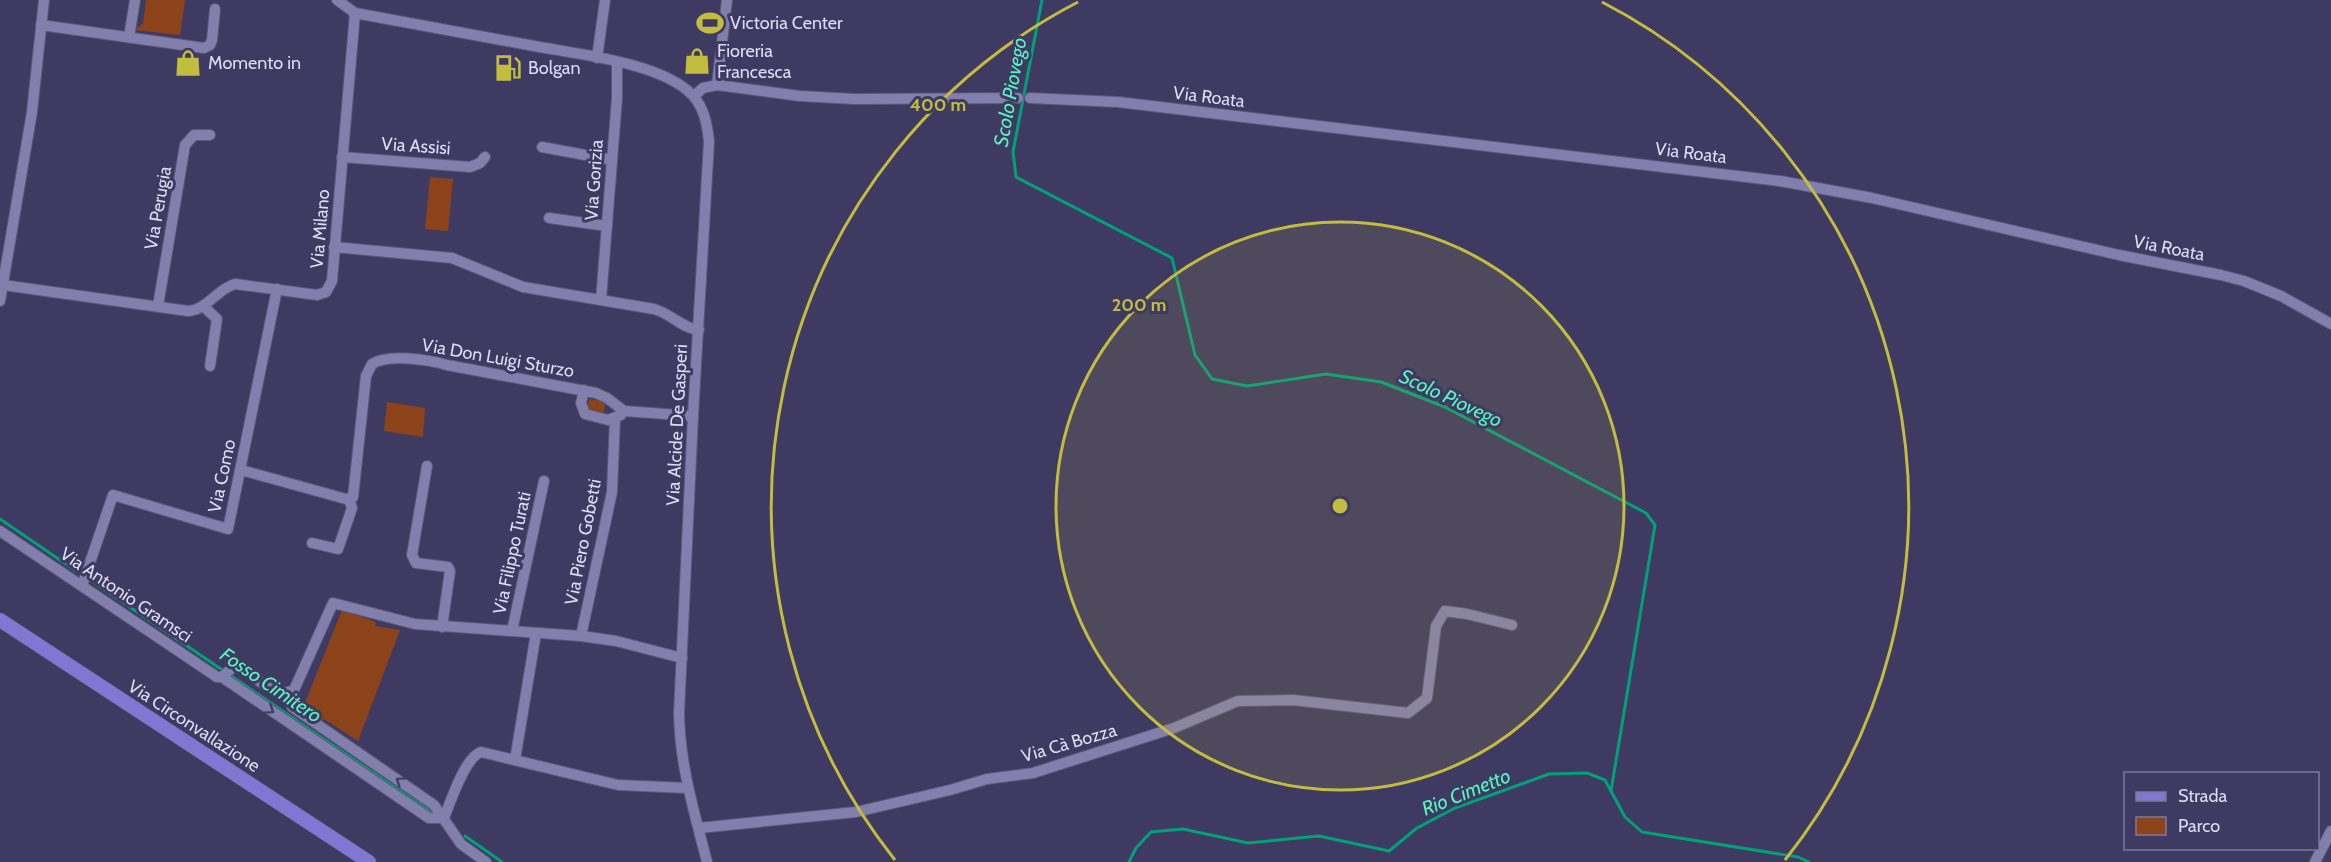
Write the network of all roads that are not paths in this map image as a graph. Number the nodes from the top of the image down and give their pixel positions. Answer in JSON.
{"nodes":[{"id":1,"x":44,"y":0,"type":"edge"},
{"id":2,"x":135,"y":0,"type":"edge"},
{"id":3,"x":337,"y":0,"type":"edge"},
{"id":4,"x":605,"y":0,"type":"edge"},
{"id":5,"x":727,"y":0,"type":"edge"},
{"id":6,"x":215,"y":9,"type":"dead end"},
{"id":7,"x":355,"y":13,"type":"junction"},
{"id":8,"x":41,"y":25,"type":"junction"},
{"id":9,"x":129,"y":37,"type":"junction"},
{"id":10,"x":597,"y":58,"type":"junction"},
{"id":11,"x":617,"y":63,"type":"junction"},
{"id":12,"x":717,"y":85,"type":"junction"},
{"id":13,"x":694,"y":96,"type":"junction"},
{"id":14,"x":1018,"y":98,"type":"dead end"},
{"id":15,"x":1030,"y":98,"type":"dead end"},
{"id":16,"x":210,"y":135,"type":"dead end"},
{"id":17,"x":542,"y":147,"type":"dead end"},
{"id":18,"x":342,"y":157,"type":"junction"},
{"id":19,"x":485,"y":157,"type":"dead end"},
{"id":20,"x":612,"y":160,"type":"junction"},
{"id":21,"x":549,"y":218,"type":"dead end"},
{"id":22,"x":607,"y":226,"type":"junction"},
{"id":23,"x":334,"y":247,"type":"junction"},
{"id":24,"x":3,"y":285,"type":"junction"},
{"id":25,"x":277,"y":289,"type":"junction"},
{"id":26,"x":601,"y":300,"type":"junction"},
{"id":27,"x":0,"y":301,"type":"edge"},
{"id":28,"x":158,"y":306,"type":"junction"},
{"id":29,"x":203,"y":306,"type":"junction"},
{"id":30,"x":2331,"y":324,"type":"edge"},
{"id":31,"x":699,"y":330,"type":"junction"},
{"id":32,"x":210,"y":366,"type":"dead end"},
{"id":33,"x":584,"y":390,"type":"junction"},
{"id":34,"x":620,"y":415,"type":"junction"},
{"id":35,"x":693,"y":416,"type":"junction"},
{"id":36,"x":426,"y":466,"type":"dead end"},
{"id":37,"x":241,"y":470,"type":"junction"},
{"id":38,"x":544,"y":481,"type":"dead end"},
{"id":39,"x":349,"y":500,"type":"junction"},
{"id":40,"x":0,"y":531,"type":"edge"},
{"id":41,"x":312,"y":543,"type":"dead end"},
{"id":42,"x":82,"y":586,"type":"junction"},
{"id":43,"x":0,"y":620,"type":"edge"},
{"id":44,"x":1512,"y":625,"type":"dead end"},
{"id":45,"x":442,"y":627,"type":"junction"},
{"id":46,"x":512,"y":632,"type":"junction"},
{"id":47,"x":536,"y":633,"type":"junction"},
{"id":48,"x":581,"y":636,"type":"junction"},
{"id":49,"x":682,"y":658,"type":"junction"},
{"id":50,"x":226,"y":673,"type":"junction"},
{"id":51,"x":286,"y":693,"type":"junction"},
{"id":52,"x":515,"y":760,"type":"junction"},
{"id":53,"x":687,"y":788,"type":"junction"},
{"id":54,"x":444,"y":818,"type":"junction"},
{"id":55,"x":699,"y":828,"type":"junction"},
{"id":56,"x":2331,"y":831,"type":"edge"},
{"id":57,"x":369,"y":862,"type":"edge"},
{"id":58,"x":486,"y":862,"type":"edge"},
{"id":59,"x":707,"y":862,"type":"edge"},
{"id":60,"x":2315,"y":862,"type":"edge"}],
"edges":[{"from":1,"to":8,"type":"street"},
{"from":2,"to":9,"type":"street"},
{"from":3,"to":7,"type":"street"},
{"from":4,"to":10,"type":"street"},
{"from":5,"to":12,"type":"street"},
{"from":6,"to":9,"type":"street"},
{"from":7,"to":10,"type":"street"},
{"from":7,"to":18,"type":"street","name":"Via Milano"},
{"from":8,"to":9,"type":"street"},
{"from":8,"to":24,"type":"street"},
{"from":10,"to":11,"type":"street"},
{"from":11,"to":13,"type":"street"},
{"from":11,"to":20,"type":"street","name":"Via Gorizia"},
{"from":12,"to":13,"type":"street"},
{"from":12,"to":14,"type":"street"},
{"from":13,"to":31,"type":"street","name":"Via Alcide De Gasperi"},
{"from":15,"to":30,"type":"street","name":"Via Roata"},
{"from":16,"to":28,"type":"street","name":"Via Perugia"},
{"from":17,"to":20,"type":"street"},
{"from":18,"to":19,"type":"street","name":"Via Assisi"},
{"from":18,"to":23,"type":"street","name":"Via Milano"},
{"from":20,"to":22,"type":"street","name":"Via Gorizia"},
{"from":21,"to":22,"type":"street"},
{"from":22,"to":26,"type":"street","name":"Via Gorizia"},
{"from":23,"to":25,"type":"street","name":"Via Milano"},
{"from":23,"to":26,"type":"street"},
{"from":24,"to":27,"type":"street"},
{"from":24,"to":28,"type":"street"},
{"from":25,"to":29,"type":"street","name":"Via Milano"},
{"from":25,"to":37,"type":"street","name":"Via Como"},
{"from":26,"to":31,"type":"street"},
{"from":28,"to":29,"type":"street"},
{"from":29,"to":32,"type":"street"},
{"from":31,"to":35,"type":"street","name":"Via Alcide De Gasperi"},
{"from":33,"to":34,"type":"street","name":"Via Don Luigi Sturzo"},
{"from":33,"to":34,"type":"street","name":"Via Don Luigi Sturzo"},
{"from":33,"to":39,"type":"street","name":"Via Don Luigi Sturzo"},
{"from":34,"to":35,"type":"street","name":"Via Don Luigi Sturzo"},
{"from":34,"to":48,"type":"street","name":"Via Piero Gobetti"},
{"from":35,"to":49,"type":"street","name":"Via Alcide De Gasperi"},
{"from":36,"to":45,"type":"street"},
{"from":37,"to":39,"type":"street"},
{"from":37,"to":42,"type":"street","name":"Via Como"},
{"from":38,"to":46,"type":"street","name":"Via Filippo Turati"},
{"from":39,"to":41,"type":"street"},
{"from":40,"to":42,"type":"street","name":"Via Antonio Gramsci"},
{"from":42,"to":50,"type":"street","name":"Via Antonio Gramsci"},
{"from":43,"to":57,"type":"main road","name":"Via Circonvallazione"},
{"from":44,"to":55,"type":"street","name":"Via Cà Bozza"},
{"from":45,"to":46,"type":"street","name":"Via Filippo Turati"},
{"from":45,"to":51,"type":"street","name":"Via Filippo Turati"},
{"from":46,"to":47,"type":"street","name":"Via Filippo Turati"},
{"from":47,"to":48,"type":"street","name":"Via Filippo Turati"},
{"from":47,"to":52,"type":"street"},
{"from":48,"to":49,"type":"street","name":"Via Filippo Turati"},
{"from":49,"to":53,"type":"street","name":"Via Alcide De Gasperi"},
{"from":50,"to":51,"type":"street"},
{"from":50,"to":54,"type":"street","name":"Via Antonio Gramsci","one_way":true},
{"from":54,"to":51,"type":"street","one_way":true},
{"from":52,"to":53,"type":"street"},
{"from":52,"to":54,"type":"street"},
{"from":53,"to":55,"type":"street","name":"Via Alcide De Gasperi"},
{"from":54,"to":58,"type":"street"},
{"from":55,"to":59,"type":"street","name":"Via Alcide De Gasperi"},
{"from":56,"to":60,"type":"street"}]}
